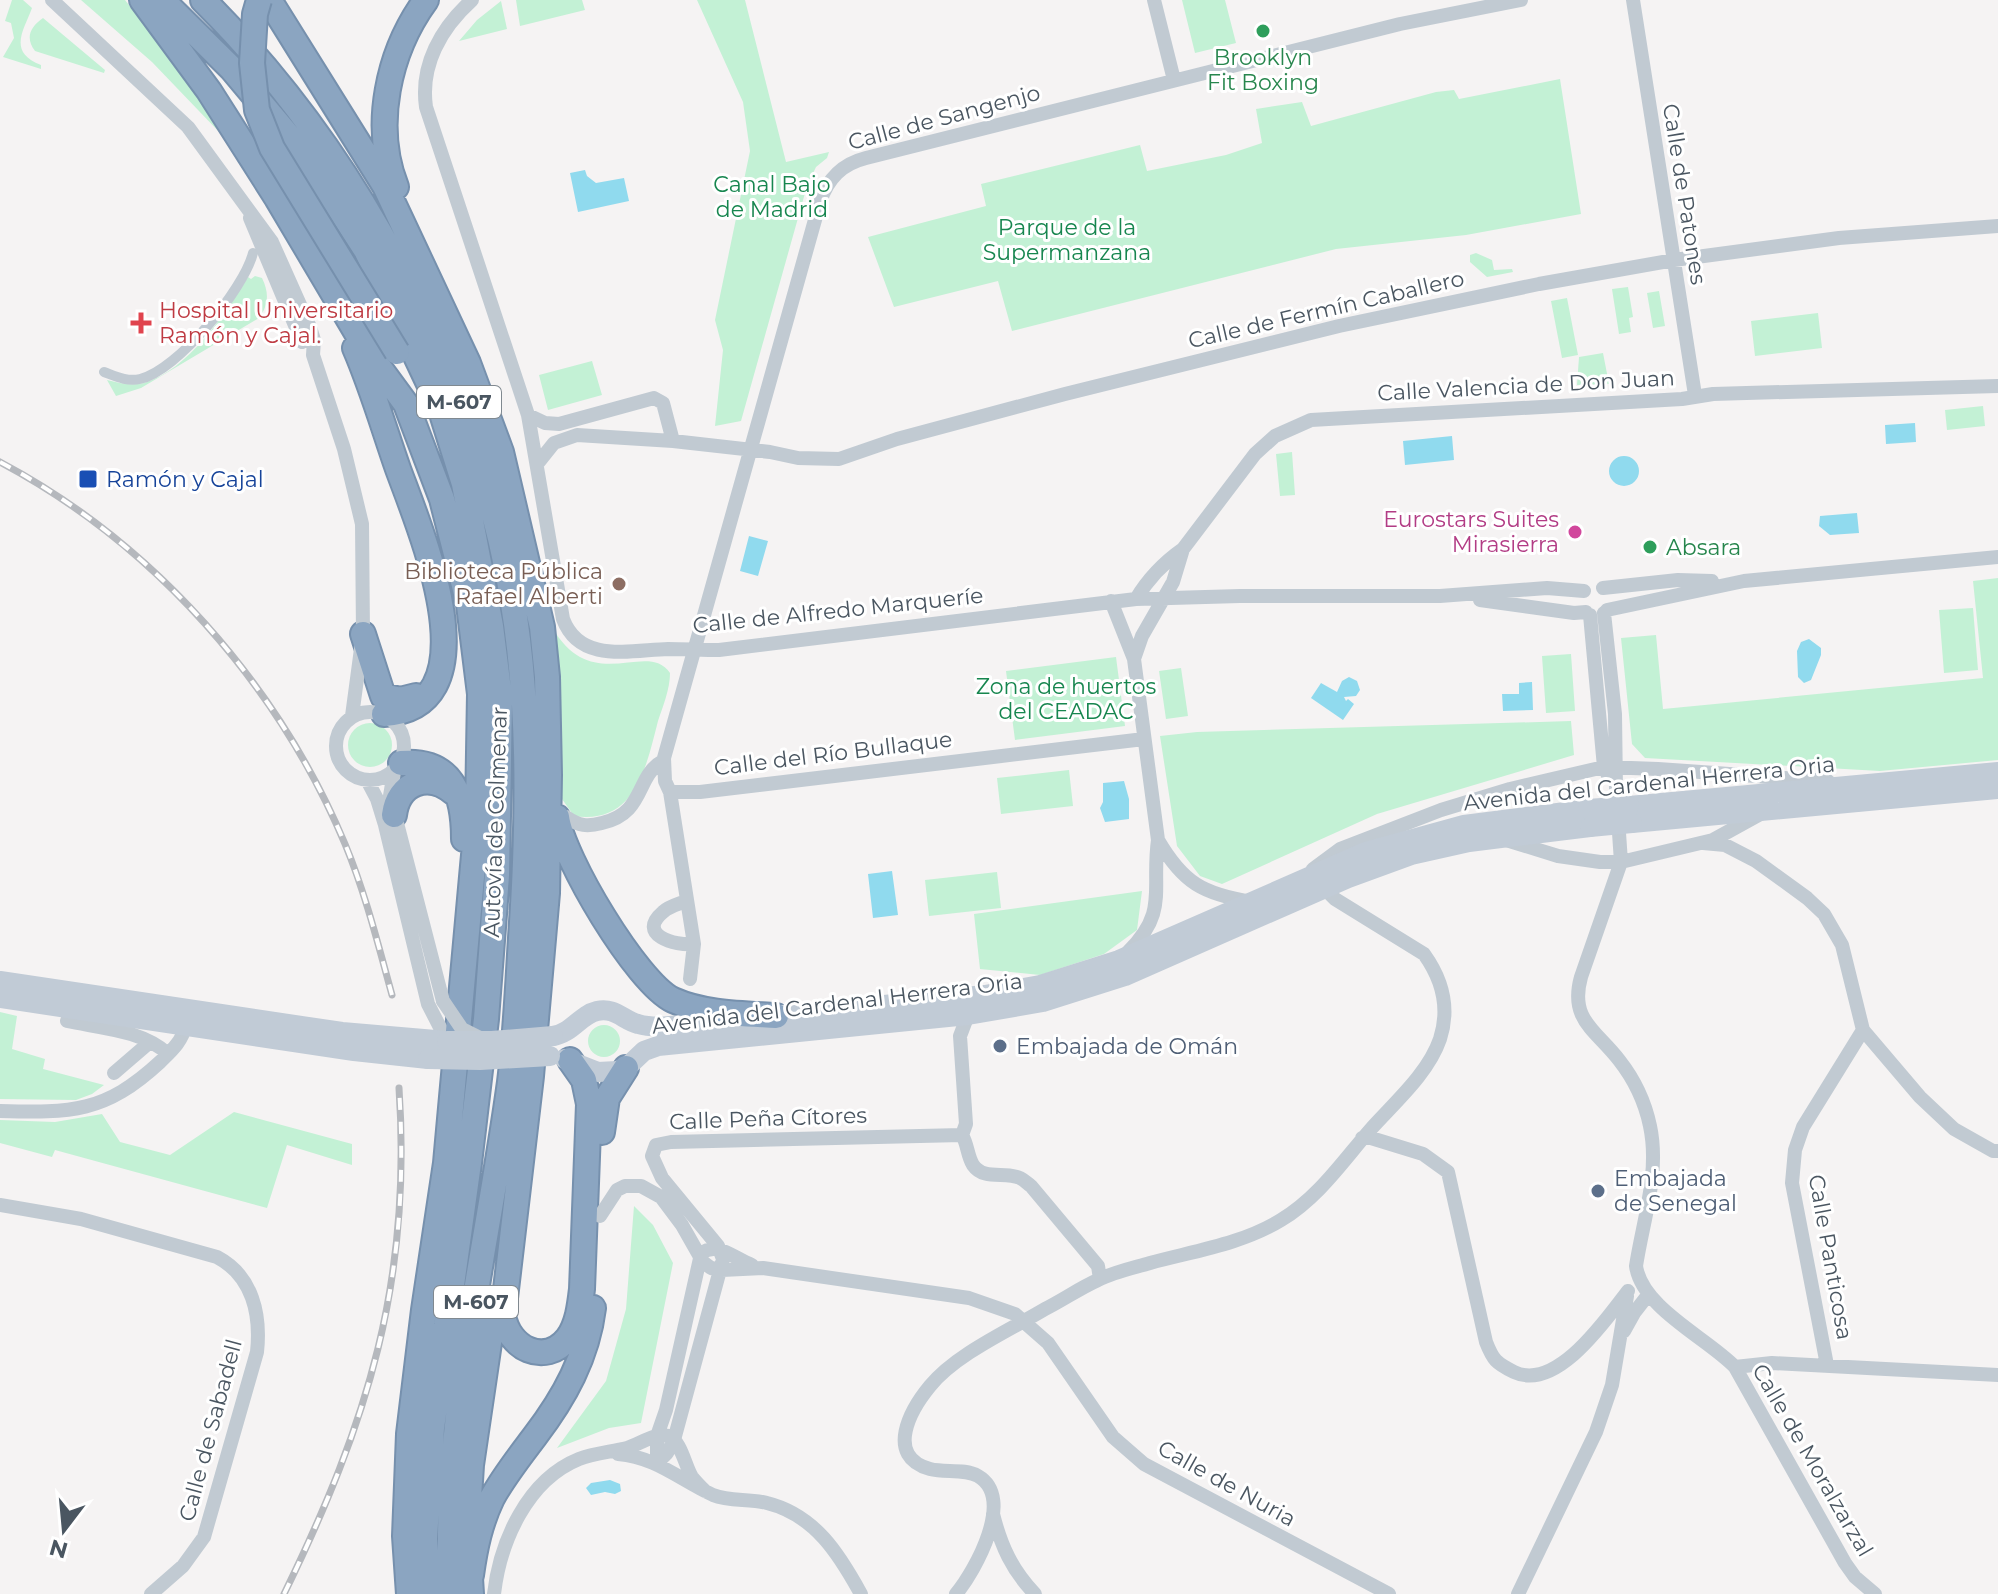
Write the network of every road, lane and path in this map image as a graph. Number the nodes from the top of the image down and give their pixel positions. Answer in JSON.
{"nodes":[{"id":1,"x":52,"y":0,"type":"edge"},
{"id":2,"x":142,"y":0,"type":"edge"},
{"id":3,"x":162,"y":0,"type":"edge"},
{"id":4,"x":203,"y":0,"type":"edge"},
{"id":5,"x":259,"y":0,"type":"edge"},
{"id":6,"x":269,"y":0,"type":"edge"},
{"id":7,"x":426,"y":0,"type":"edge"},
{"id":8,"x":472,"y":0,"type":"edge"},
{"id":9,"x":1154,"y":0,"type":"edge"},
{"id":10,"x":1521,"y":0,"type":"edge"},
{"id":11,"x":1633,"y":0,"type":"edge"},
{"id":12,"x":232,"y":29,"type":"junction"},
{"id":13,"x":1174,"y":80,"type":"junction"},
{"id":14,"x":247,"y":210,"type":"junction"},
{"id":15,"x":1998,"y":226,"type":"edge"},
{"id":16,"x":253,"y":253,"type":"dead end"},
{"id":17,"x":1674,"y":260,"type":"junction"},
{"id":18,"x":328,"y":288,"type":"junction"},
{"id":19,"x":439,"y":297,"type":"junction"},
{"id":20,"x":310,"y":346,"type":"junction"},
{"id":21,"x":104,"y":372,"type":"dead end"},
{"id":22,"x":1998,"y":386,"type":"edge"},
{"id":23,"x":1695,"y":395,"type":"junction"},
{"id":24,"x":528,"y":415,"type":"junction"},
{"id":25,"x":574,"y":428,"type":"junction"},
{"id":26,"x":673,"y":441,"type":"junction"},
{"id":27,"x":751,"y":450,"type":"junction"},
{"id":28,"x":538,"y":463,"type":"junction"},
{"id":29,"x":476,"y":544,"type":"junction"},
{"id":30,"x":1183,"y":549,"type":"junction"},
{"id":31,"x":1998,"y":557,"type":"edge"},
{"id":32,"x":1744,"y":581,"type":"junction"},
{"id":33,"x":1603,"y":588,"type":"junction"},
{"id":34,"x":1584,"y":591,"type":"junction"},
{"id":35,"x":1440,"y":596,"type":"junction"},
{"id":36,"x":1166,"y":597,"type":"junction"},
{"id":37,"x":534,"y":598,"type":"junction"},
{"id":38,"x":1136,"y":599,"type":"junction"},
{"id":39,"x":1111,"y":601,"type":"junction"},
{"id":40,"x":1597,"y":613,"type":"junction"},
{"id":41,"x":363,"y":634,"type":"junction"},
{"id":42,"x":694,"y":650,"type":"junction"},
{"id":43,"x":1134,"y":659,"type":"junction"},
{"id":44,"x":547,"y":677,"type":"junction"},
{"id":45,"x":433,"y":688,"type":"junction"},
{"id":46,"x":382,"y":714,"type":"junction"},
{"id":47,"x":352,"y":716,"type":"junction"},
{"id":48,"x":1144,"y":739,"type":"junction"},
{"id":49,"x":663,"y":761,"type":"junction"},
{"id":50,"x":397,"y":767,"type":"junction"},
{"id":51,"x":1611,"y":767,"type":"junction"},
{"id":52,"x":1998,"y":772,"type":"edge"},
{"id":53,"x":367,"y":780,"type":"junction"},
{"id":54,"x":1871,"y":784,"type":"junction"},
{"id":55,"x":1998,"y":789,"type":"edge"},
{"id":56,"x":670,"y":792,"type":"junction"},
{"id":57,"x":460,"y":800,"type":"junction"},
{"id":58,"x":1767,"y":811,"type":"junction"},
{"id":59,"x":1631,"y":814,"type":"junction"},
{"id":60,"x":394,"y":815,"type":"junction"},
{"id":61,"x":566,"y":817,"type":"dead end"},
{"id":62,"x":1589,"y":818,"type":"junction"},
{"id":63,"x":1742,"y":825,"type":"junction"},
{"id":64,"x":1499,"y":838,"type":"junction"},
{"id":65,"x":1158,"y":840,"type":"junction"},
{"id":66,"x":1703,"y":843,"type":"junction"},
{"id":67,"x":1741,"y":853,"type":"junction"},
{"id":68,"x":1621,"y":862,"type":"junction"},
{"id":69,"x":1296,"y":882,"type":"junction"},
{"id":70,"x":1324,"y":888,"type":"junction"},
{"id":71,"x":686,"y":901,"type":"junction"},
{"id":72,"x":1252,"y":902,"type":"junction"},
{"id":73,"x":694,"y":944,"type":"junction"},
{"id":74,"x":464,"y":953,"type":"junction"},
{"id":75,"x":1119,"y":960,"type":"junction"},
{"id":76,"x":690,"y":979,"type":"dead end"},
{"id":77,"x":0,"y":981,"type":"edge"},
{"id":78,"x":0,"y":998,"type":"edge"},
{"id":79,"x":428,"y":1004,"type":"junction"},
{"id":80,"x":517,"y":1010,"type":"junction"},
{"id":81,"x":968,"y":1015,"type":"junction"},
{"id":82,"x":776,"y":1016,"type":"junction"},
{"id":83,"x":67,"y":1021,"type":"dead end"},
{"id":84,"x":627,"y":1021,"type":"junction"},
{"id":85,"x":185,"y":1027,"type":"junction"},
{"id":86,"x":1863,"y":1030,"type":"junction"},
{"id":87,"x":403,"y":1039,"type":"junction"},
{"id":88,"x":435,"y":1041,"type":"junction"},
{"id":89,"x":492,"y":1041,"type":"junction"},
{"id":90,"x":150,"y":1042,"type":"junction"},
{"id":91,"x":552,"y":1045,"type":"junction"},
{"id":92,"x":168,"y":1054,"type":"junction"},
{"id":93,"x":630,"y":1064,"type":"junction"},
{"id":94,"x":114,"y":1073,"type":"dead end"},
{"id":95,"x":0,"y":1111,"type":"edge"},
{"id":96,"x":962,"y":1135,"type":"junction"},
{"id":97,"x":1362,"y":1138,"type":"junction"},
{"id":98,"x":1998,"y":1151,"type":"edge"},
{"id":99,"x":469,"y":1163,"type":"junction"},
{"id":100,"x":519,"y":1165,"type":"junction"},
{"id":101,"x":0,"y":1205,"type":"edge"},
{"id":102,"x":600,"y":1216,"type":"junction"},
{"id":103,"x":720,"y":1250,"type":"junction"},
{"id":104,"x":700,"y":1258,"type":"junction"},
{"id":105,"x":763,"y":1268,"type":"junction"},
{"id":106,"x":722,"y":1270,"type":"junction"},
{"id":107,"x":1637,"y":1275,"type":"junction"},
{"id":108,"x":1100,"y":1279,"type":"junction"},
{"id":109,"x":1628,"y":1291,"type":"junction"},
{"id":110,"x":1648,"y":1295,"type":"junction"},
{"id":111,"x":1025,"y":1320,"type":"junction"},
{"id":112,"x":1621,"y":1337,"type":"junction"},
{"id":113,"x":1827,"y":1365,"type":"junction"},
{"id":114,"x":1735,"y":1367,"type":"junction"},
{"id":115,"x":1998,"y":1375,"type":"edge"},
{"id":116,"x":414,"y":1389,"type":"junction"},
{"id":117,"x":657,"y":1436,"type":"junction"},
{"id":118,"x":674,"y":1440,"type":"junction"},
{"id":119,"x":608,"y":1453,"type":"junction"},
{"id":120,"x":657,"y":1463,"type":"junction"},
{"id":121,"x":705,"y":1491,"type":"junction"},
{"id":122,"x":993,"y":1514,"type":"junction"},
{"id":123,"x":471,"y":1584,"type":"edge"},
{"id":124,"x":1868,"y":1592,"type":"edge"},
{"id":125,"x":151,"y":1594,"type":"edge"},
{"id":126,"x":409,"y":1594,"type":"edge"},
{"id":127,"x":429,"y":1594,"type":"edge"},
{"id":128,"x":451,"y":1594,"type":"edge"},
{"id":129,"x":494,"y":1594,"type":"edge"},
{"id":130,"x":861,"y":1594,"type":"edge"},
{"id":131,"x":956,"y":1594,"type":"edge"},
{"id":132,"x":1035,"y":1594,"type":"edge"},
{"id":133,"x":1389,"y":1594,"type":"edge"},
{"id":134,"x":1518,"y":1594,"type":"edge"}],
"edges":[{"from":1,"to":14,"type":"street"},
{"from":2,"to":18,"type":"highway"},
{"from":3,"to":29,"type":"highway","name":"Autovía de Colmenar","number":"M-607"},
{"from":4,"to":12,"type":"highway","name":"Autovía de Colmenar","number":"M-607"},
{"from":5,"to":29,"type":"highway","bridge":true},
{"from":6,"to":19,"type":"highway"},
{"from":7,"to":19,"type":"highway"},
{"from":8,"to":24,"type":"street","name":"Calle de Alfredo Marqueríe"},
{"from":9,"to":13,"type":"street"},
{"from":10,"to":13,"type":"street","name":"Calle de Sangenjo"},
{"from":11,"to":17,"type":"street","name":"Calle de Patones"},
{"from":12,"to":19,"type":"highway"},
{"from":12,"to":80,"type":"highway","name":"Autovía de Colmenar","number":"M-607"},
{"from":13,"to":27,"type":"street","name":"Calle de Sangenjo"},
{"from":14,"to":20,"type":"street"},
{"from":14,"to":20,"type":"street"},
{"from":15,"to":17,"type":"street","name":"Calle de Fermín Caballero"},
{"from":16,"to":21,"type":"street"},
{"from":17,"to":23,"type":"street","name":"Calle de Patones"},
{"from":17,"to":27,"type":"street","name":"Calle de Fermín Caballero"},
{"from":18,"to":45,"type":"highway"},
{"from":18,"to":74,"type":"highway","number":"M-607"},
{"from":19,"to":37,"type":"highway"},
{"from":20,"to":41,"type":"street"},
{"from":22,"to":23,"type":"street","name":"Calle Valencia de Don Juan"},
{"from":23,"to":30,"type":"street","name":"Calle Valencia de Don Juan"},
{"from":24,"to":25,"type":"street","name":"Calle de Fermín Caballero"},
{"from":24,"to":28,"type":"street","name":"Calle de Alfredo Marqueríe"},
{"from":25,"to":26,"type":"street","name":"Calle de Fermín Caballero"},
{"from":25,"to":26,"type":"street","name":"Calle de Fermín Caballero"},
{"from":25,"to":28,"type":"street","name":"Calle de Fermín Caballero"},
{"from":26,"to":27,"type":"street","name":"Calle de Fermín Caballero"},
{"from":27,"to":42,"type":"street","name":"Calle de Sangenjo"},
{"from":28,"to":42,"type":"street","name":"Calle de Alfredo Marqueríe"},
{"from":29,"to":99,"type":"highway","name":"Autovía de Colmenar","number":"M-607"},
{"from":30,"to":36,"type":"street"},
{"from":30,"to":38,"type":"street","name":"Calle Valencia de Don Juan"},
{"from":31,"to":32,"type":"street","name":"Calle de Alfredo Marqueríe"},
{"from":32,"to":33,"type":"street","name":"Calle de Alfredo Marqueríe"},
{"from":32,"to":40,"type":"street","name":"Calle de Alfredo Marqueríe"},
{"from":33,"to":34,"type":"street","name":"Calle de Alfredo Marqueríe"},
{"from":33,"to":40,"type":"street"},
{"from":34,"to":35,"type":"street","name":"Calle de Alfredo Marqueríe"},
{"from":34,"to":40,"type":"street"},
{"from":35,"to":36,"type":"street","name":"Calle de Alfredo Marqueríe"},
{"from":35,"to":40,"type":"street","name":"Calle de Alfredo Marqueríe"},
{"from":36,"to":38,"type":"street","name":"Calle de Alfredo Marqueríe"},
{"from":36,"to":43,"type":"street"},
{"from":37,"to":44,"type":"highway"},
{"from":37,"to":80,"type":"highway"},
{"from":38,"to":39,"type":"street","name":"Calle de Alfredo Marqueríe"},
{"from":39,"to":42,"type":"street","name":"Calle de Alfredo Marqueríe"},
{"from":39,"to":43,"type":"street"},
{"from":40,"to":51,"type":"street"},
{"from":41,"to":45,"type":"highway"},
{"from":41,"to":46,"type":"street"},
{"from":41,"to":47,"type":"street"},
{"from":42,"to":49,"type":"street","name":"Calle de Sangenjo"},
{"from":43,"to":48,"type":"street"},
{"from":44,"to":82,"type":"highway"},
{"from":44,"to":91,"type":"highway"},
{"from":45,"to":46,"type":"highway"},
{"from":46,"to":47,"type":"street"},
{"from":46,"to":50,"type":"street"},
{"from":47,"to":53,"type":"street"},
{"from":48,"to":56,"type":"street","name":"Calle del Río Bullaque"},
{"from":48,"to":65,"type":"street"},
{"from":49,"to":56,"type":"street","name":"Calle de Sangenjo"},
{"from":49,"to":61,"type":"street"},
{"from":50,"to":53,"type":"street"},
{"from":50,"to":57,"type":"highway"},
{"from":50,"to":60,"type":"street"},
{"from":51,"to":54,"type":"street","name":"Avenida del Cardenal Herrera Oria"},
{"from":51,"to":68,"type":"street"},
{"from":51,"to":69,"type":"street","name":"Avenida del Cardenal Herrera Oria"},
{"from":52,"to":54,"type":"main road","name":"Avenida del Cardenal Herrera Oria"},
{"from":53,"to":79,"type":"street"},
{"from":54,"to":59,"type":"main road","name":"Avenida del Cardenal Herrera Oria"},
{"from":55,"to":58,"type":"main road","name":"Avenida del Cardenal Herrera Oria"},
{"from":56,"to":71,"type":"street","name":"Calle de Sangenjo"},
{"from":57,"to":60,"type":"highway"},
{"from":57,"to":74,"type":"highway"},
{"from":58,"to":59,"type":"main road","name":"Avenida del Cardenal Herrera Oria"},
{"from":58,"to":63,"type":"street","name":"Avenida del Cardenal Herrera Oria"},
{"from":59,"to":62,"type":"main road","name":"Avenida del Cardenal Herrera Oria","bridge":true},
{"from":60,"to":89,"type":"street","bridge":true},
{"from":62,"to":64,"type":"main road","name":"Avenida del Cardenal Herrera Oria"},
{"from":62,"to":69,"type":"main road","name":"Avenida del Cardenal Herrera Oria"},
{"from":63,"to":66,"type":"street","name":"Avenida del Cardenal Herrera Oria"},
{"from":63,"to":67,"type":"street"},
{"from":64,"to":68,"type":"street","name":"Avenida del Cardenal Herrera Oria"},
{"from":64,"to":70,"type":"main road","name":"Avenida del Cardenal Herrera Oria"},
{"from":65,"to":72,"type":"street"},
{"from":65,"to":75,"type":"street"},
{"from":66,"to":67,"type":"street"},
{"from":66,"to":68,"type":"street","name":"Avenida del Cardenal Herrera Oria"},
{"from":67,"to":86,"type":"street"},
{"from":68,"to":107,"type":"street"},
{"from":69,"to":72,"type":"main road","name":"Avenida del Cardenal Herrera Oria"},
{"from":70,"to":81,"type":"main road","name":"Avenida del Cardenal Herrera Oria"},
{"from":70,"to":97,"type":"street"},
{"from":71,"to":73,"type":"street","name":"Calle de Sangenjo"},
{"from":71,"to":73,"type":"street"},
{"from":72,"to":75,"type":"main road","name":"Avenida del Cardenal Herrera Oria"},
{"from":73,"to":76,"type":"street","name":"Calle de Sangenjo"},
{"from":74,"to":116,"type":"highway","number":"M-607"},
{"from":75,"to":82,"type":"main road","name":"Avenida del Cardenal Herrera Oria"},
{"from":77,"to":87,"type":"main road","name":"Avenida del Cardenal Herrera Oria"},
{"from":78,"to":85,"type":"main road","name":"Avenida del Cardenal Herrera Oria"},
{"from":79,"to":87,"type":"street"},
{"from":79,"to":88,"type":"street"},
{"from":80,"to":128,"type":"highway","name":"Autovía de Colmenar","number":"M-607"},
{"from":81,"to":93,"type":"main road","name":"Avenida del Cardenal Herrera Oria"},
{"from":81,"to":96,"type":"street"},
{"from":82,"to":84,"type":"main road","name":"Avenida del Cardenal Herrera Oria"},
{"from":83,"to":90,"type":"street"},
{"from":84,"to":91,"type":"main road","name":"Avenida del Cardenal Herrera Oria"},
{"from":84,"to":93,"type":"main road","name":"Avenida del Cardenal Herrera Oria"},
{"from":85,"to":88,"type":"main road","name":"Avenida del Cardenal Herrera Oria"},
{"from":85,"to":92,"type":"street"},
{"from":86,"to":98,"type":"street"},
{"from":86,"to":113,"type":"street","name":"Calle Panticosa"},
{"from":87,"to":88,"type":"main road","name":"Avenida del Cardenal Herrera Oria"},
{"from":88,"to":89,"type":"main road","name":"Avenida del Cardenal Herrera Oria","bridge":true},
{"from":88,"to":91,"type":"main road","name":"Avenida del Cardenal Herrera Oria","bridge":true},
{"from":89,"to":91,"type":"main road","name":"Avenida del Cardenal Herrera Oria","bridge":true},
{"from":90,"to":92,"type":"street"},
{"from":90,"to":94,"type":"street"},
{"from":91,"to":93,"type":"main road","name":"Avenida del Cardenal Herrera Oria"},
{"from":91,"to":100,"type":"highway","number":"M-607"},
{"from":91,"to":100,"type":"highway"},
{"from":92,"to":95,"type":"street"},
{"from":93,"to":102,"type":"highway"},
{"from":96,"to":103,"type":"street","name":"Calle Peña Cítores"},
{"from":96,"to":108,"type":"street"},
{"from":97,"to":108,"type":"street"},
{"from":97,"to":109,"type":"street"},
{"from":99,"to":116,"type":"highway"},
{"from":99,"to":127,"type":"highway","name":"Autovía de Colmenar","number":"M-607"},
{"from":100,"to":123,"type":"highway","number":"M-607"},
{"from":101,"to":125,"type":"street","name":"Calle de Sabadell"},
{"from":102,"to":104,"type":"street"},
{"from":102,"to":123,"type":"highway"},
{"from":103,"to":104,"type":"street"},
{"from":103,"to":105,"type":"street"},
{"from":103,"to":106,"type":"street"},
{"from":104,"to":106,"type":"street"},
{"from":104,"to":117,"type":"street"},
{"from":105,"to":106,"type":"street","name":"Calle de Nuria"},
{"from":105,"to":111,"type":"street","name":"Calle de Nuria"},
{"from":106,"to":118,"type":"street"},
{"from":107,"to":109,"type":"street"},
{"from":107,"to":110,"type":"street","name":"Calle de Moralzarzal"},
{"from":108,"to":111,"type":"street"},
{"from":109,"to":112,"type":"street"},
{"from":110,"to":112,"type":"street"},
{"from":110,"to":114,"type":"street","name":"Calle de Moralzarzal"},
{"from":111,"to":122,"type":"street"},
{"from":111,"to":133,"type":"street","name":"Calle de Nuria"},
{"from":112,"to":134,"type":"street"},
{"from":113,"to":114,"type":"street"},
{"from":113,"to":115,"type":"street"},
{"from":114,"to":124,"type":"street","name":"Calle de Moralzarzal"},
{"from":116,"to":126,"type":"highway","number":"M-607"},
{"from":117,"to":118,"type":"street"},
{"from":117,"to":119,"type":"street"},
{"from":117,"to":120,"type":"street"},
{"from":118,"to":120,"type":"street"},
{"from":118,"to":121,"type":"street"},
{"from":119,"to":120,"type":"street"},
{"from":119,"to":129,"type":"street"},
{"from":120,"to":121,"type":"street"},
{"from":121,"to":130,"type":"street"},
{"from":122,"to":131,"type":"street"},
{"from":122,"to":132,"type":"street"}]}
